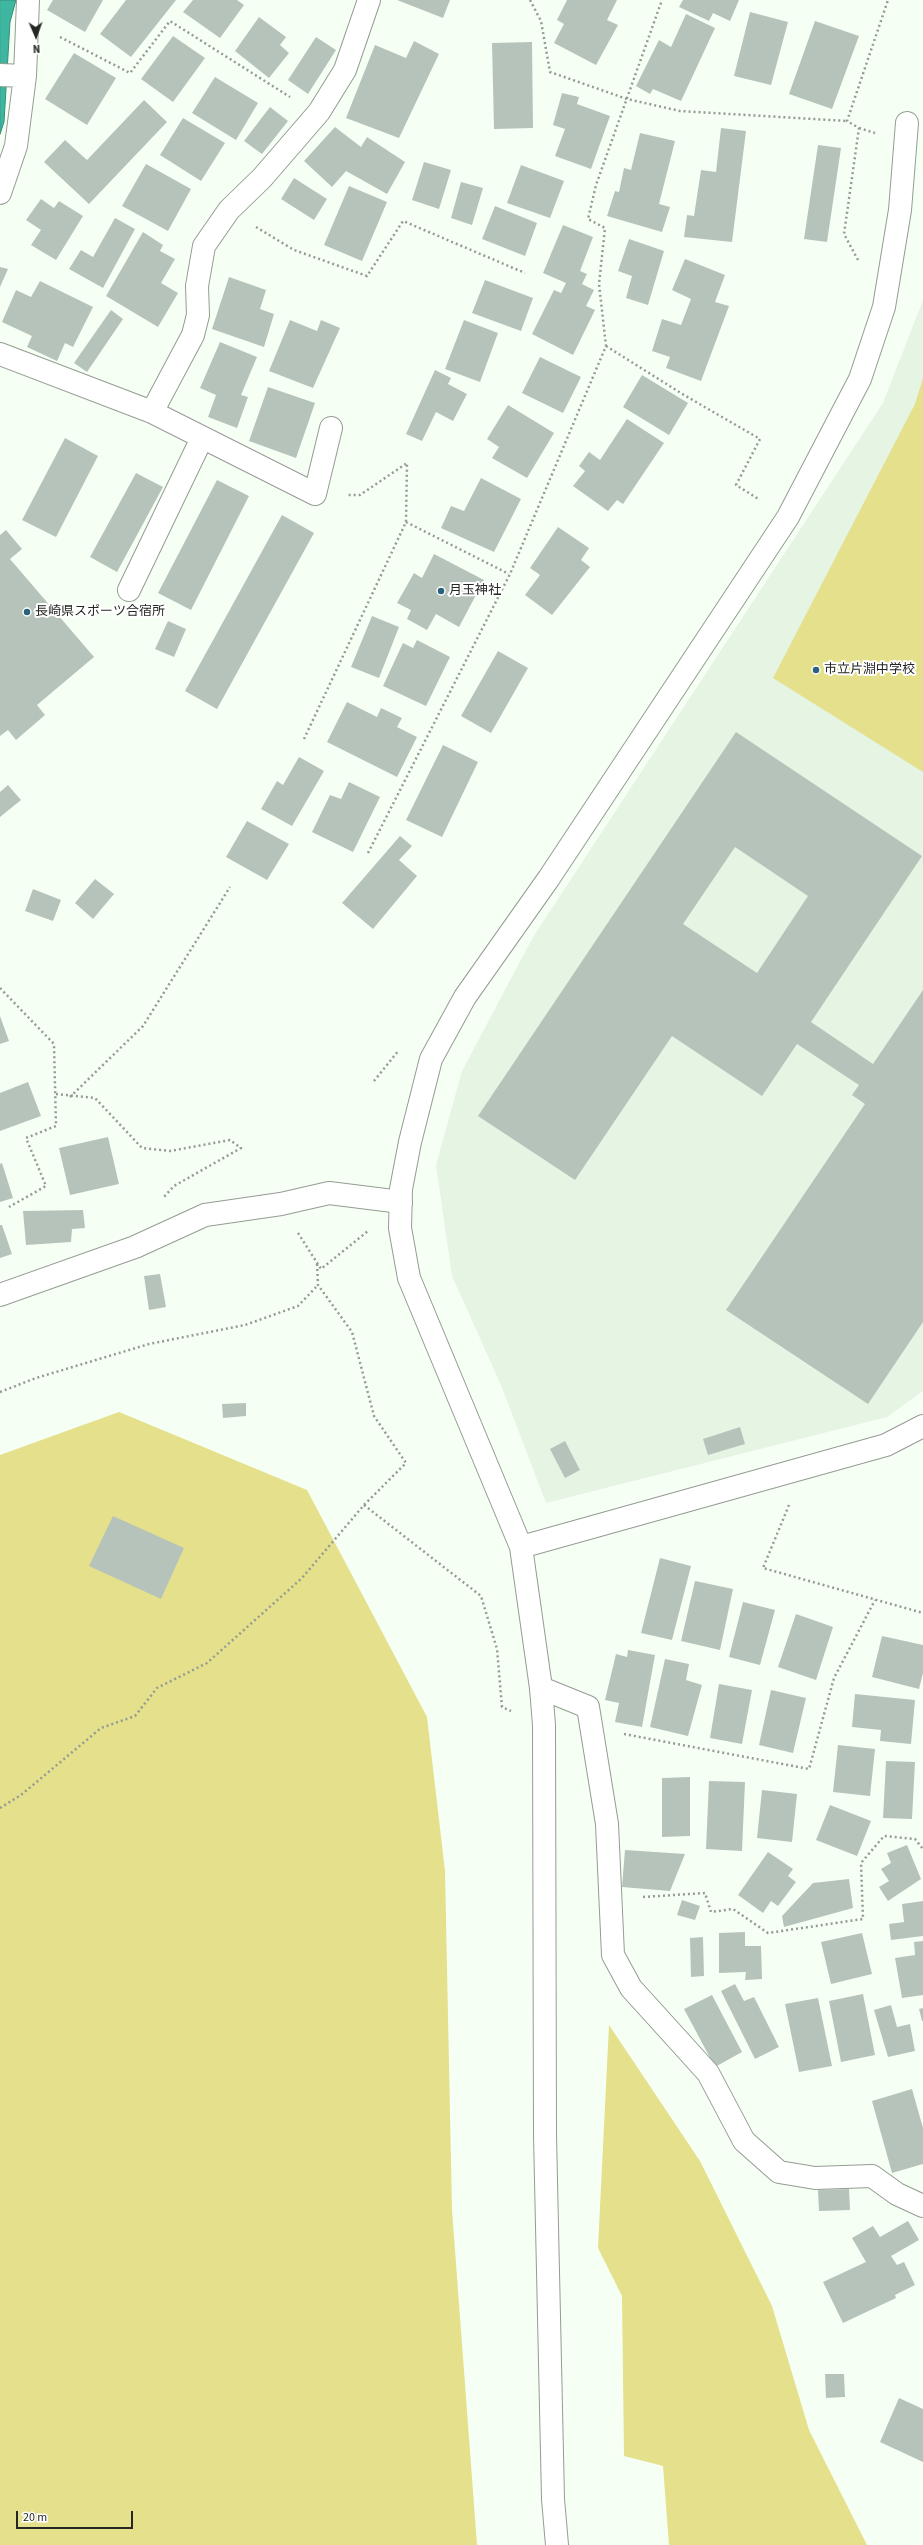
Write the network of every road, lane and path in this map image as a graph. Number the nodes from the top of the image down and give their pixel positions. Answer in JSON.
{"nodes":[{"id":1,"x":369,"y":0,"type":"edge"},
{"id":2,"x":530,"y":0,"type":"edge"},
{"id":3,"x":662,"y":0,"type":"edge"},
{"id":4,"x":888,"y":0,"type":"edge"},
{"id":5,"x":27,"y":10,"type":"edge"},
{"id":6,"x":0,"y":75,"type":"edge"},
{"id":7,"x":25,"y":76,"type":"junction"},
{"id":8,"x":627,"y":99,"type":"junction"},
{"id":9,"x":319,"y":112,"type":"junction"},
{"id":10,"x":847,"y":121,"type":"junction"},
{"id":11,"x":907,"y":123,"type":"dead end"},
{"id":12,"x":0,"y":193,"type":"edge"},
{"id":13,"x":229,"y":210,"type":"junction"},
{"id":14,"x":525,"y":273,"type":"dead end"},
{"id":15,"x":884,"y":307,"type":"junction"},
{"id":16,"x":606,"y":346,"type":"junction"},
{"id":17,"x":0,"y":354,"type":"edge"},
{"id":18,"x":152,"y":412,"type":"junction"},
{"id":19,"x":331,"y":428,"type":"dead end"},
{"id":20,"x":202,"y":438,"type":"junction"},
{"id":21,"x":315,"y":494,"type":"junction"},
{"id":22,"x":788,"y":517,"type":"junction"},
{"id":23,"x":406,"y":522,"type":"junction"},
{"id":24,"x":510,"y":574,"type":"junction"},
{"id":25,"x":129,"y":590,"type":"dead end"},
{"id":26,"x":304,"y":739,"type":"dead end"},
{"id":27,"x":368,"y":853,"type":"dead end"},
{"id":28,"x":230,"y":888,"type":"dead end"},
{"id":29,"x":0,"y":988,"type":"edge"},
{"id":30,"x":56,"y":1094,"type":"junction"},
{"id":31,"x":70,"y":1096,"type":"junction"},
{"id":32,"x":160,"y":1202,"type":"dead end"},
{"id":33,"x":401,"y":1202,"type":"junction"},
{"id":34,"x":281,"y":1204,"type":"junction"},
{"id":35,"x":10,"y":1208,"type":"dead end"},
{"id":36,"x":400,"y":1228,"type":"junction"},
{"id":37,"x":317,"y":1264,"type":"junction"},
{"id":38,"x":318,"y":1286,"type":"junction"},
{"id":39,"x":0,"y":1295,"type":"edge"},
{"id":40,"x":0,"y":1392,"type":"edge"},
{"id":41,"x":923,"y":1426,"type":"edge"},
{"id":42,"x":804,"y":1469,"type":"junction"},
{"id":43,"x":364,"y":1506,"type":"junction"},
{"id":44,"x":521,"y":1547,"type":"junction"},
{"id":45,"x":875,"y":1600,"type":"junction"},
{"id":46,"x":923,"y":1613,"type":"edge"},
{"id":47,"x":541,"y":1688,"type":"junction"},
{"id":48,"x":502,"y":1707,"type":"dead end"},
{"id":49,"x":594,"y":1746,"type":"junction"},
{"id":50,"x":0,"y":1808,"type":"edge"},
{"id":51,"x":923,"y":1849,"type":"edge"},
{"id":52,"x":611,"y":1899,"type":"junction"},
{"id":53,"x":923,"y":2206,"type":"edge"},
{"id":54,"x":557,"y":2545,"type":"edge"}],
"edges":[{"from":1,"to":9,"type":"street"},
{"from":2,"to":8,"type":"path"},
{"from":3,"to":8,"type":"path"},
{"from":4,"to":10,"type":"path"},
{"from":5,"to":7,"type":"street"},
{"from":5,"to":9,"type":"path"},
{"from":6,"to":7,"type":"street"},
{"from":7,"to":12,"type":"street"},
{"from":8,"to":10,"type":"path"},
{"from":8,"to":16,"type":"path"},
{"from":9,"to":13,"type":"street"},
{"from":10,"to":15,"type":"path"},
{"from":11,"to":15,"type":"street"},
{"from":13,"to":14,"type":"path"},
{"from":13,"to":18,"type":"street"},
{"from":15,"to":22,"type":"street"},
{"from":16,"to":22,"type":"path"},
{"from":16,"to":24,"type":"path"},
{"from":17,"to":18,"type":"street"},
{"from":18,"to":20,"type":"street"},
{"from":19,"to":21,"type":"street"},
{"from":20,"to":21,"type":"street"},
{"from":20,"to":25,"type":"street"},
{"from":21,"to":23,"type":"path"},
{"from":22,"to":33,"type":"street"},
{"from":23,"to":24,"type":"path"},
{"from":23,"to":26,"type":"path"},
{"from":24,"to":27,"type":"path"},
{"from":28,"to":31,"type":"path"},
{"from":29,"to":30,"type":"path"},
{"from":30,"to":31,"type":"path"},
{"from":30,"to":35,"type":"path"},
{"from":31,"to":32,"type":"path"},
{"from":33,"to":34,"type":"street"},
{"from":33,"to":36,"type":"street"},
{"from":34,"to":37,"type":"path"},
{"from":34,"to":39,"type":"street"},
{"from":36,"to":37,"type":"path"},
{"from":36,"to":44,"type":"street"},
{"from":37,"to":38,"type":"path"},
{"from":38,"to":40,"type":"path"},
{"from":38,"to":43,"type":"path"},
{"from":41,"to":42,"type":"street"},
{"from":42,"to":44,"type":"street"},
{"from":42,"to":45,"type":"path"},
{"from":43,"to":48,"type":"path"},
{"from":43,"to":50,"type":"path"},
{"from":44,"to":47,"type":"street"},
{"from":45,"to":46,"type":"path"},
{"from":45,"to":49,"type":"path"},
{"from":47,"to":49,"type":"street"},
{"from":47,"to":54,"type":"street"},
{"from":49,"to":52,"type":"street"},
{"from":51,"to":52,"type":"path"},
{"from":52,"to":53,"type":"street"}]}
